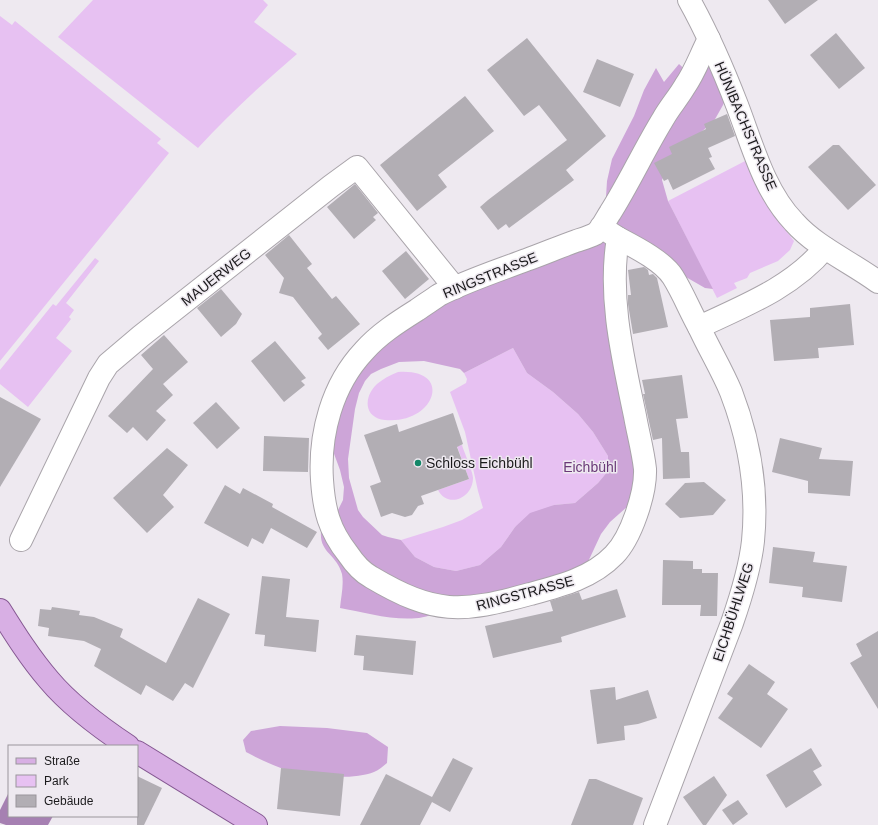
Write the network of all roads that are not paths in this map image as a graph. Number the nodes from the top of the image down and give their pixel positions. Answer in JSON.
{"nodes":[{"id":1,"x":689,"y":0,"type":"edge"},
{"id":2,"x":709,"y":39,"type":"junction"},
{"id":3,"x":609,"y":232,"type":"junction"},
{"id":4,"x":826,"y":248,"type":"junction"},
{"id":5,"x":878,"y":282,"type":"edge"},
{"id":6,"x":455,"y":288,"type":"junction"},
{"id":7,"x":698,"y":327,"type":"junction"},
{"id":8,"x":21,"y":540,"type":"dead end"},
{"id":9,"x":0,"y":610,"type":"edge"},
{"id":10,"x":126,"y":745,"type":"edge"},
{"id":11,"x":138,"y":753,"type":"edge"},
{"id":12,"x":256,"y":825,"type":"edge"},
{"id":13,"x":655,"y":825,"type":"edge"}],
"edges":[{"from":1,"to":2,"type":"street","name":"HÜNIBACHSTRASSE"},
{"from":2,"to":3,"type":"street","name":"RINGSTRASSE"},
{"from":2,"to":4,"type":"street","name":"HÜNIBACHSTRASSE"},
{"from":3,"to":6,"type":"street","name":"RINGSTRASSE"},
{"from":3,"to":6,"type":"street","name":"RINGSTRASSE"},
{"from":3,"to":7,"type":"street","name":"EICHBÜHLWEG"},
{"from":4,"to":5,"type":"street","name":"HÜNIBACHSTRASSE"},
{"from":4,"to":7,"type":"street"},
{"from":6,"to":8,"type":"street","name":"MAUERWEG"},
{"from":7,"to":13,"type":"street","name":"EICHBÜHLWEG"},
{"from":9,"to":10,"type":"main road"},
{"from":11,"to":12,"type":"main road"}]}
